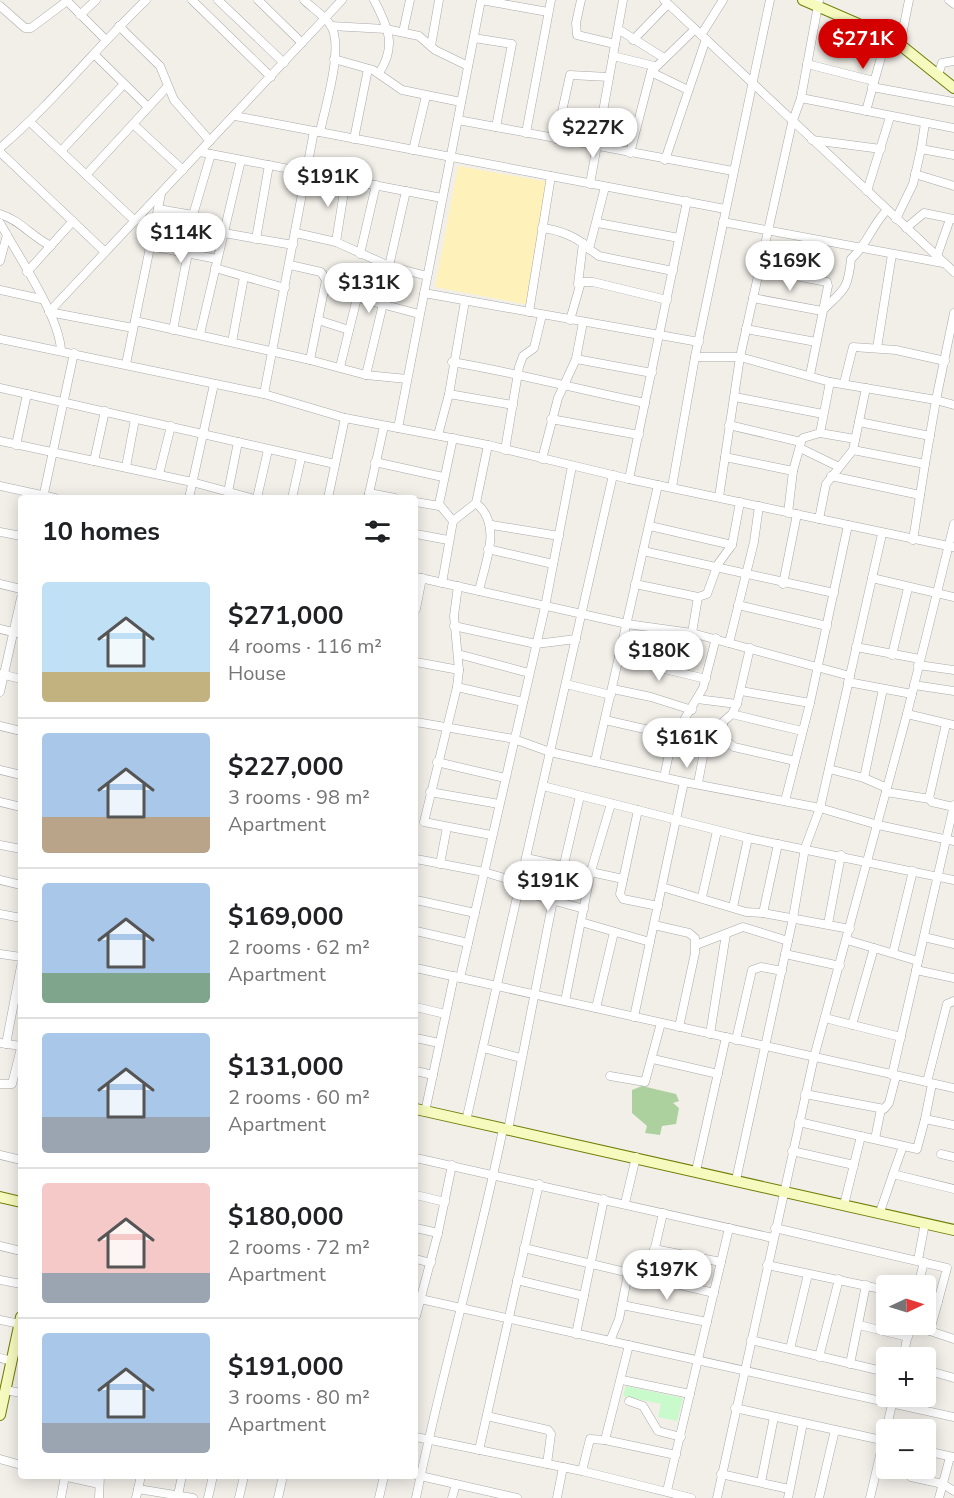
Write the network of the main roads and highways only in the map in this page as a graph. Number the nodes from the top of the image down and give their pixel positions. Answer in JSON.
{"nodes":[{"id":1,"x":803,"y":0,"type":"edge"},
{"id":2,"x":818,"y":4,"type":"edge"},
{"id":3,"x":954,"y":88,"type":"edge"},
{"id":4,"x":420,"y":1110,"type":"edge"},
{"id":5,"x":0,"y":1197,"type":"edge"},
{"id":6,"x":18,"y":1201,"type":"edge"},
{"id":7,"x":954,"y":1230,"type":"edge"},
{"id":8,"x":18,"y":1346,"type":"edge"},
{"id":9,"x":0,"y":1415,"type":"edge"}],
"edges":[{"from":1,"to":2,"type":"main road"},
{"from":2,"to":3,"type":"main road"},
{"from":4,"to":7,"type":"main road"},
{"from":5,"to":6,"type":"main road"},
{"from":8,"to":9,"type":"main road"}]}
